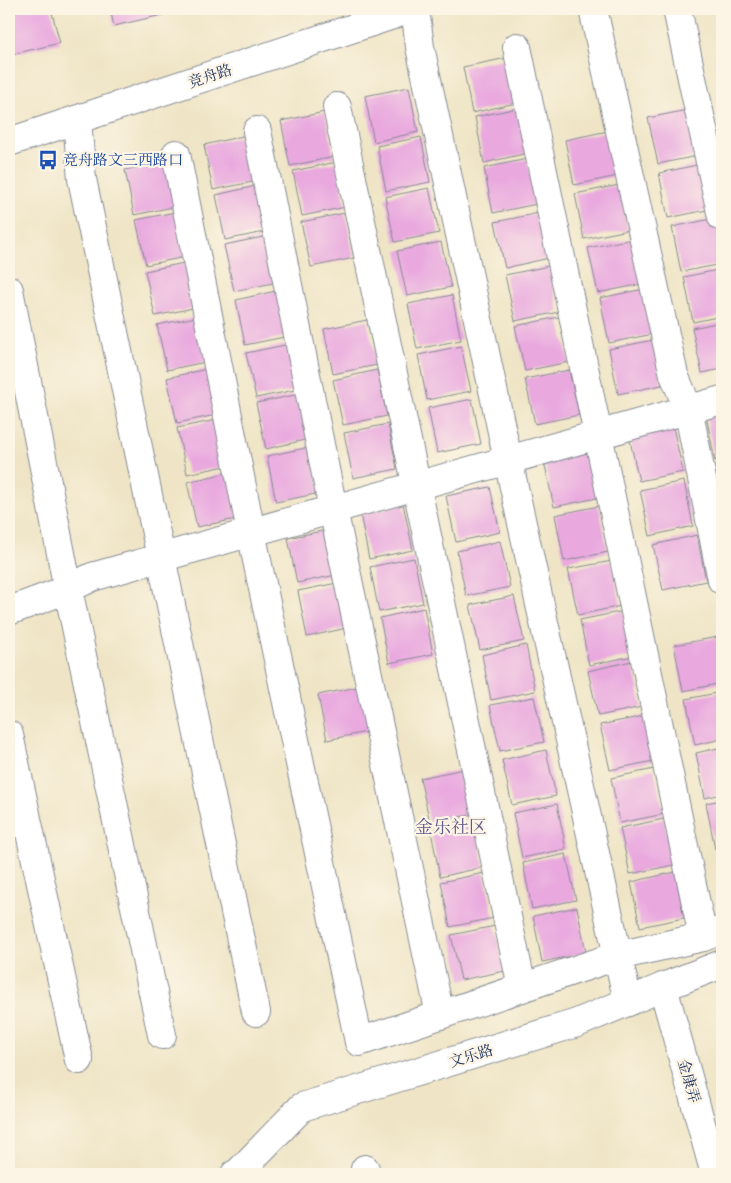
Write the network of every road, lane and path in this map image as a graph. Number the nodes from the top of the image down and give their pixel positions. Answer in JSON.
{"nodes":[{"id":1,"x":411,"y":9,"type":"edge"},
{"id":2,"x":415,"y":9,"type":"edge"},
{"id":3,"x":593,"y":9,"type":"edge"},
{"id":4,"x":677,"y":9,"type":"edge"},
{"id":5,"x":518,"y":47,"type":"dead end"},
{"id":6,"x":337,"y":107,"type":"dead end"},
{"id":7,"x":77,"y":120,"type":"junction"},
{"id":8,"x":258,"y":131,"type":"dead end"},
{"id":9,"x":9,"y":142,"type":"edge"},
{"id":10,"x":176,"y":154,"type":"dead end"},
{"id":11,"x":722,"y":217,"type":"edge"},
{"id":12,"x":9,"y":290,"type":"edge"},
{"id":13,"x":722,"y":400,"type":"edge"},
{"id":14,"x":688,"y":408,"type":"junction"},
{"id":15,"x":598,"y":434,"type":"junction"},
{"id":16,"x":508,"y":460,"type":"junction"},
{"id":17,"x":417,"y":485,"type":"junction"},
{"id":18,"x":333,"y":509,"type":"junction"},
{"id":19,"x":251,"y":532,"type":"junction"},
{"id":20,"x":161,"y":558,"type":"junction"},
{"id":21,"x":722,"y":580,"type":"edge"},
{"id":22,"x":68,"y":589,"type":"junction"},
{"id":23,"x":9,"y":611,"type":"edge"},
{"id":24,"x":9,"y":735,"type":"edge"},
{"id":25,"x":713,"y":934,"type":"edge"},
{"id":26,"x":617,"y":956,"type":"junction"},
{"id":27,"x":722,"y":964,"type":"edge"},
{"id":28,"x":663,"y":987,"type":"junction"},
{"id":29,"x":522,"y":988,"type":"junction"},
{"id":30,"x":628,"y":1002,"type":"junction"},
{"id":31,"x":256,"y":1012,"type":"dead end"},
{"id":32,"x":440,"y":1015,"type":"junction"},
{"id":33,"x":162,"y":1035,"type":"dead end"},
{"id":34,"x":78,"y":1060,"type":"dead end"},
{"id":35,"x":236,"y":1174,"type":"edge"},
{"id":36,"x":715,"y":1174,"type":"edge"}],
"edges":[{"from":1,"to":7,"type":"street","name":"竞舟路"},
{"from":2,"to":16,"type":"street"},
{"from":3,"to":14,"type":"street"},
{"from":4,"to":11,"type":"street"},
{"from":5,"to":15,"type":"street"},
{"from":6,"to":17,"type":"street"},
{"from":7,"to":9,"type":"street","name":"竞舟路"},
{"from":7,"to":20,"type":"street"},
{"from":8,"to":18,"type":"street"},
{"from":10,"to":19,"type":"street"},
{"from":12,"to":22,"type":"street"},
{"from":13,"to":14,"type":"street"},
{"from":14,"to":15,"type":"street"},
{"from":14,"to":21,"type":"street"},
{"from":15,"to":16,"type":"street"},
{"from":15,"to":25,"type":"street"},
{"from":16,"to":17,"type":"street"},
{"from":16,"to":26,"type":"street"},
{"from":17,"to":18,"type":"street"},
{"from":17,"to":29,"type":"street"},
{"from":18,"to":19,"type":"street"},
{"from":18,"to":32,"type":"street"},
{"from":19,"to":20,"type":"street"},
{"from":19,"to":32,"type":"street"},
{"from":20,"to":22,"type":"street"},
{"from":20,"to":31,"type":"street"},
{"from":22,"to":23,"type":"street"},
{"from":22,"to":33,"type":"street"},
{"from":24,"to":34,"type":"street"},
{"from":25,"to":26,"type":"street"},
{"from":26,"to":29,"type":"street"},
{"from":26,"to":30,"type":"street"},
{"from":27,"to":28,"type":"street","name":"文乐路"},
{"from":28,"to":30,"type":"street","name":"文乐路"},
{"from":28,"to":36,"type":"street","name":"金康弄"},
{"from":29,"to":32,"type":"street"},
{"from":30,"to":35,"type":"street","name":"文乐路"}]}
